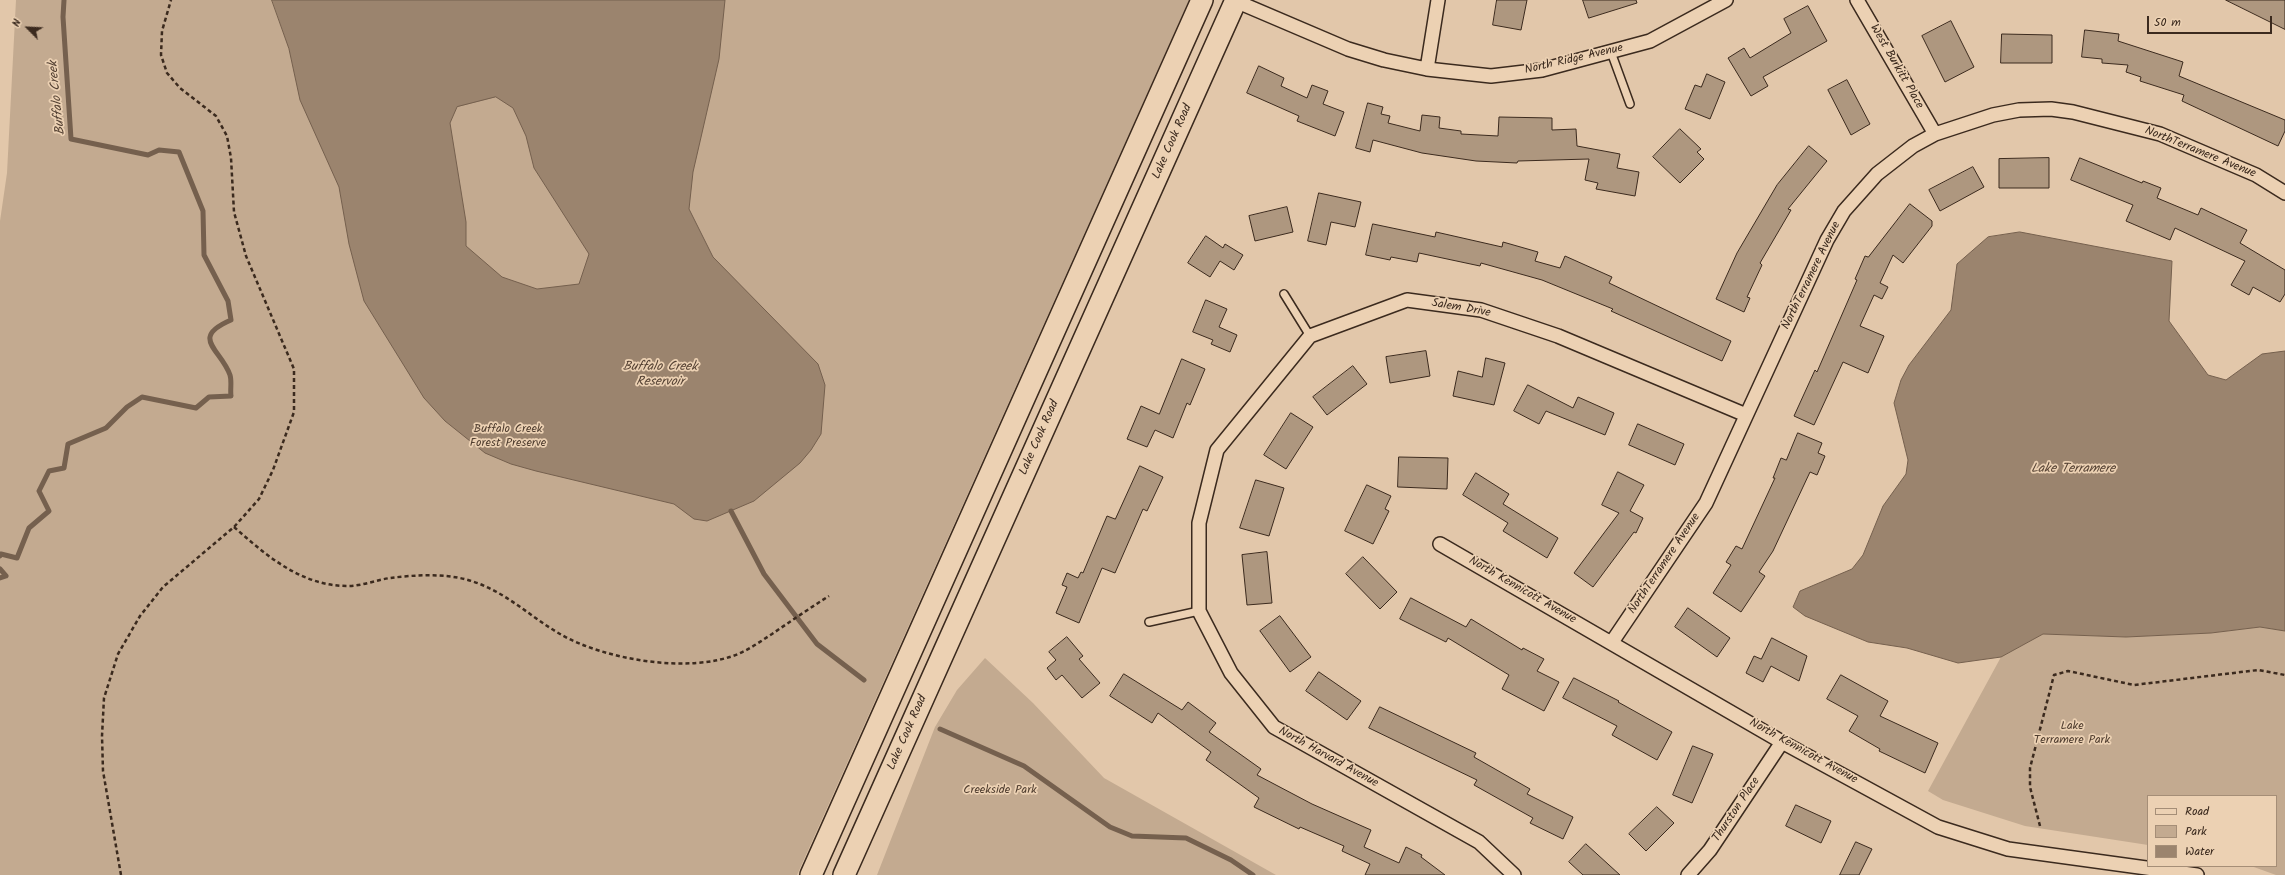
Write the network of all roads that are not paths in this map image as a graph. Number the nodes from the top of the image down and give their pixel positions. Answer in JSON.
{"nodes":[{"id":1,"x":1202,"y":0,"type":"edge"},
{"id":2,"x":1235,"y":0,"type":"edge"},
{"id":3,"x":1438,"y":0,"type":"edge"},
{"id":4,"x":1726,"y":0,"type":"edge"},
{"id":5,"x":1857,"y":0,"type":"edge"},
{"id":6,"x":1611,"y":52,"type":"junction"},
{"id":7,"x":1428,"y":69,"type":"junction"},
{"id":8,"x":1630,"y":104,"type":"dead end"},
{"id":9,"x":1935,"y":134,"type":"junction"},
{"id":10,"x":2285,"y":193,"type":"edge"},
{"id":11,"x":1284,"y":294,"type":"dead end"},
{"id":12,"x":1310,"y":336,"type":"junction"},
{"id":13,"x":1746,"y":415,"type":"junction"},
{"id":14,"x":1440,"y":544,"type":"dead end"},
{"id":15,"x":1199,"y":612,"type":"junction"},
{"id":16,"x":1149,"y":622,"type":"dead end"},
{"id":17,"x":1612,"y":642,"type":"junction"},
{"id":18,"x":1782,"y":742,"type":"junction"},
{"id":19,"x":811,"y":875,"type":"edge"},
{"id":20,"x":844,"y":875,"type":"edge"},
{"id":21,"x":1514,"y":875,"type":"edge"},
{"id":22,"x":1688,"y":875,"type":"edge"},
{"id":23,"x":2197,"y":875,"type":"edge"}],
"edges":[{"from":1,"to":19,"type":"main road"},
{"from":2,"to":7,"type":"street","name":"North Ridge Avenue"},
{"from":2,"to":20,"type":"main road","name":"Lake Cook Road"},
{"from":3,"to":7,"type":"street"},
{"from":4,"to":6,"type":"street","name":"North Ridge Avenue"},
{"from":5,"to":9,"type":"street","name":"West Burkitt Place"},
{"from":6,"to":7,"type":"street","name":"North Ridge Avenue"},
{"from":6,"to":8,"type":"lane"},
{"from":9,"to":10,"type":"street","name":"NorthTerramere Avenue"},
{"from":9,"to":13,"type":"street","name":"NorthTerramere Avenue"},
{"from":11,"to":12,"type":"lane"},
{"from":12,"to":13,"type":"street","name":"Salem Drive"},
{"from":12,"to":15,"type":"street","name":"North Harvard Avenue"},
{"from":13,"to":17,"type":"street","name":"NorthTerramere Avenue"},
{"from":14,"to":17,"type":"street","name":"North Kennicott Avenue"},
{"from":15,"to":16,"type":"lane"},
{"from":15,"to":21,"type":"street","name":"North Harvard Avenue"},
{"from":17,"to":18,"type":"street","name":"North Kennicott Avenue"},
{"from":18,"to":22,"type":"street","name":"Thurston Place"},
{"from":18,"to":23,"type":"street","name":"North Kennicott Avenue"}]}
